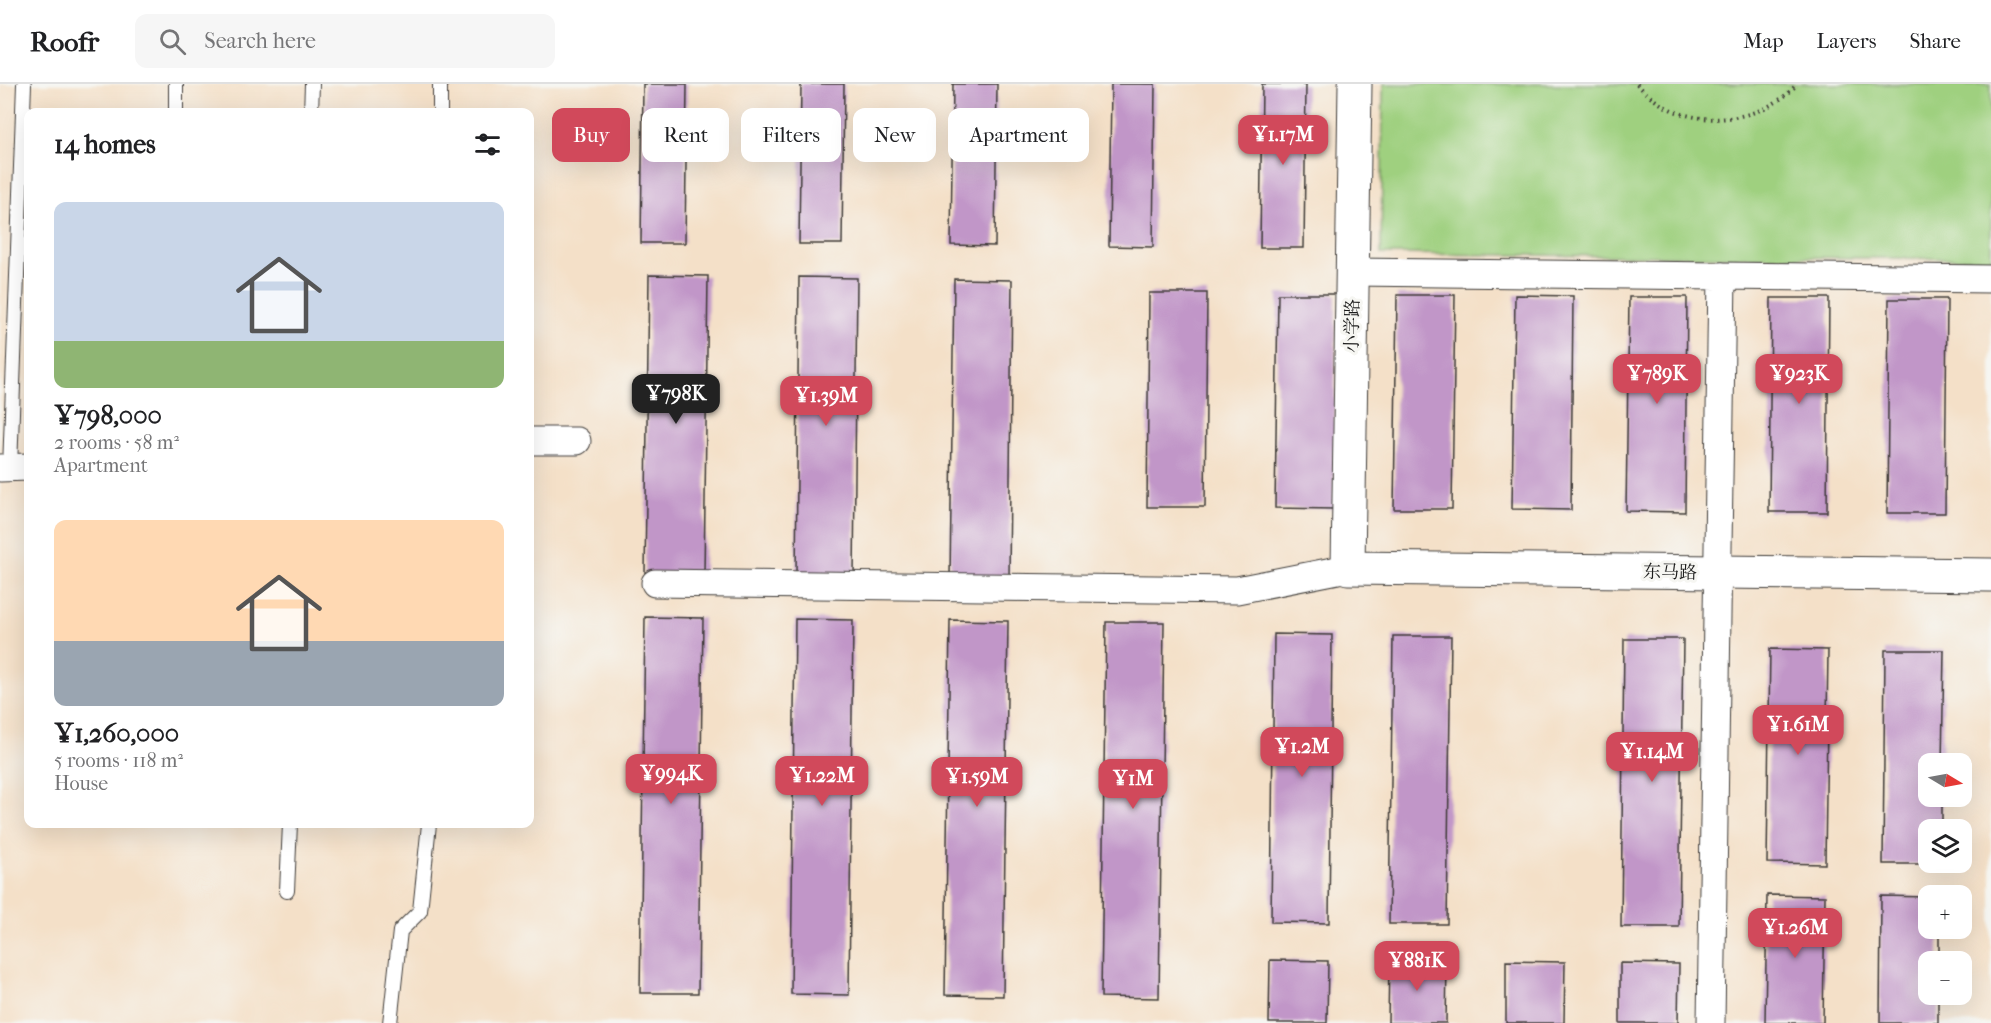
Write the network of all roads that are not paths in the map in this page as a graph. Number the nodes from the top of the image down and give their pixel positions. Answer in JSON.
{"nodes":[{"id":1,"x":24,"y":84,"type":"edge"},
{"id":2,"x":176,"y":84,"type":"edge"},
{"id":3,"x":312,"y":84,"type":"edge"},
{"id":4,"x":440,"y":84,"type":"edge"},
{"id":5,"x":1355,"y":84,"type":"edge"},
{"id":6,"x":176,"y":108,"type":"edge"},
{"id":7,"x":311,"y":108,"type":"edge"},
{"id":8,"x":440,"y":108,"type":"edge"},
{"id":9,"x":1352,"y":272,"type":"junction"},
{"id":10,"x":1722,"y":276,"type":"junction"},
{"id":11,"x":1991,"y":279,"type":"edge"},
{"id":12,"x":534,"y":441,"type":"edge"},
{"id":13,"x":577,"y":441,"type":"dead end"},
{"id":14,"x":13,"y":468,"type":"edge"},
{"id":15,"x":1348,"y":568,"type":"junction"},
{"id":16,"x":1718,"y":572,"type":"junction"},
{"id":17,"x":1991,"y":575,"type":"edge"},
{"id":18,"x":655,"y":582,"type":"dead end"},
{"id":19,"x":290,"y":828,"type":"edge"},
{"id":20,"x":429,"y":828,"type":"edge"},
{"id":21,"x":287,"y":891,"type":"dead end"},
{"id":22,"x":390,"y":1023,"type":"edge"},
{"id":23,"x":1711,"y":1023,"type":"edge"}],
"edges":[{"from":1,"to":14,"type":"lane"},
{"from":2,"to":6,"type":"lane"},
{"from":3,"to":7,"type":"lane"},
{"from":4,"to":8,"type":"lane"},
{"from":5,"to":9,"type":"street","name":"小学路"},
{"from":9,"to":10,"type":"street"},
{"from":9,"to":15,"type":"street","name":"小学路"},
{"from":10,"to":11,"type":"street"},
{"from":10,"to":16,"type":"street"},
{"from":12,"to":13,"type":"street"},
{"from":15,"to":16,"type":"street","name":"东马路"},
{"from":15,"to":18,"type":"street"},
{"from":16,"to":17,"type":"street","name":"东马路"},
{"from":16,"to":23,"type":"street"},
{"from":19,"to":21,"type":"lane"},
{"from":20,"to":22,"type":"lane"}]}
